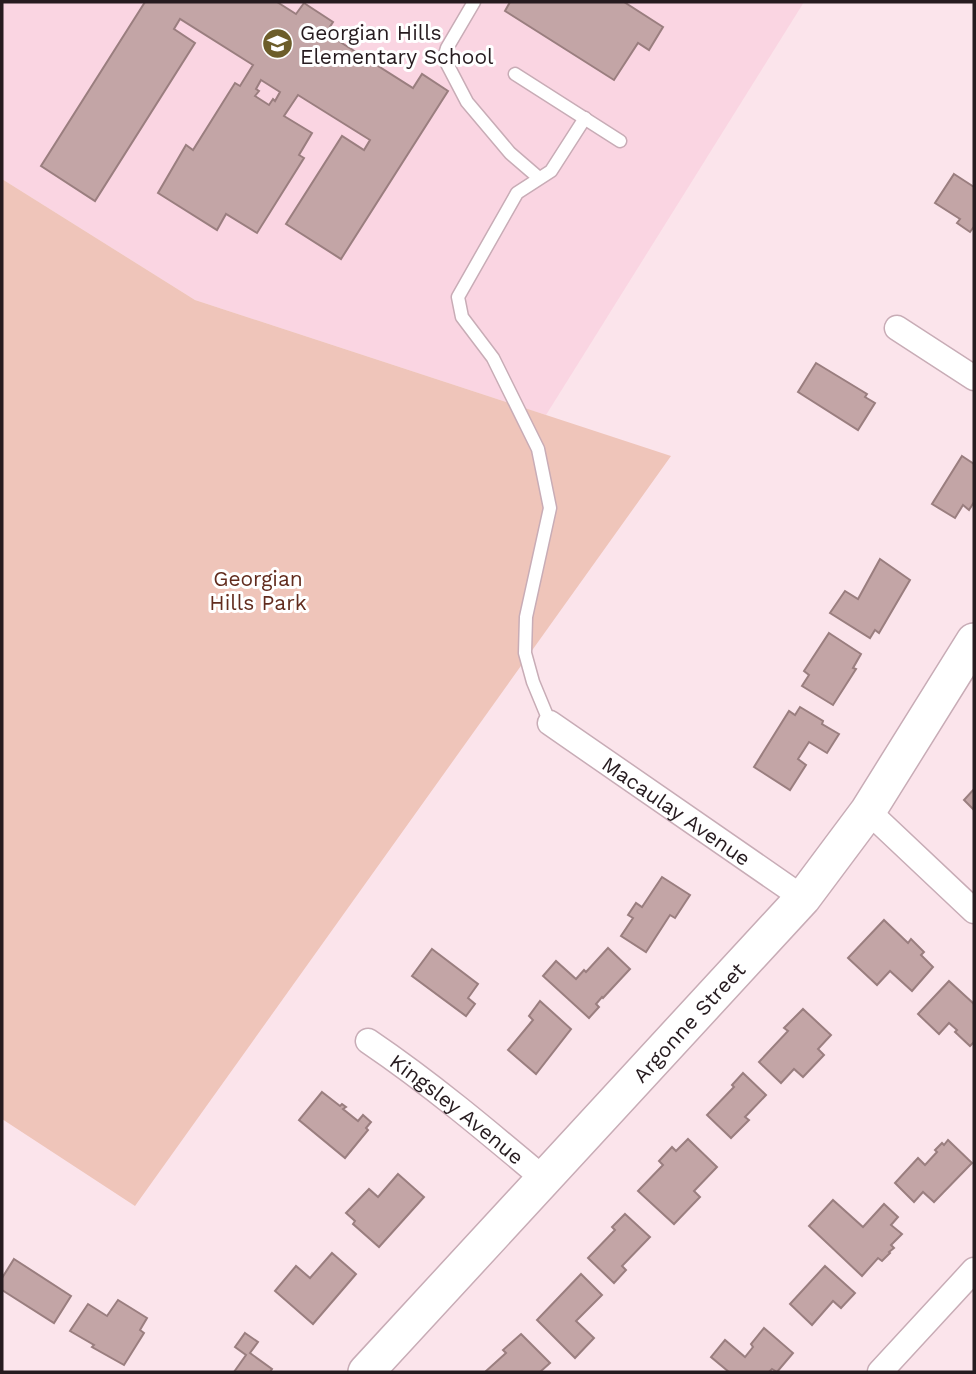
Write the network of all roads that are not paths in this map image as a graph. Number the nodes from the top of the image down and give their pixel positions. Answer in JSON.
{"nodes":[{"id":1,"x":474,"y":2,"type":"edge"},
{"id":2,"x":515,"y":74,"type":"dead end"},
{"id":3,"x":585,"y":118,"type":"junction"},
{"id":4,"x":620,"y":141,"type":"dead end"},
{"id":5,"x":539,"y":178,"type":"junction"},
{"id":6,"x":897,"y":328,"type":"dead end"},
{"id":7,"x":974,"y":378,"type":"edge"},
{"id":8,"x":974,"y":641,"type":"edge"},
{"id":9,"x":550,"y":723,"type":"joint"},
{"id":10,"x":868,"y":811,"type":"junction"},
{"id":11,"x":803,"y":898,"type":"junction"},
{"id":12,"x":974,"y":911,"type":"edge"},
{"id":13,"x":368,"y":1041,"type":"dead end"},
{"id":14,"x":544,"y":1179,"type":"junction"},
{"id":15,"x":974,"y":1270,"type":"edge"},
{"id":16,"x":366,"y":1372,"type":"edge"},
{"id":17,"x":880,"y":1372,"type":"edge"}],
"edges":[{"from":1,"to":5,"type":"lane"},
{"from":2,"to":3,"type":"lane"},
{"from":3,"to":4,"type":"lane"},
{"from":3,"to":5,"type":"lane"},
{"from":5,"to":9,"type":"lane"},
{"from":6,"to":7,"type":"street"},
{"from":8,"to":10,"type":"street","name":"Argonne Street"},
{"from":9,"to":11,"type":"street","name":"Macaulay Avenue"},
{"from":10,"to":11,"type":"street","name":"Argonne Street"},
{"from":10,"to":12,"type":"street"},
{"from":11,"to":14,"type":"street","name":"Argonne Street"},
{"from":13,"to":14,"type":"street","name":"Kingsley Avenue"},
{"from":14,"to":16,"type":"street","name":"Argonne Street"},
{"from":15,"to":17,"type":"street"}]}
